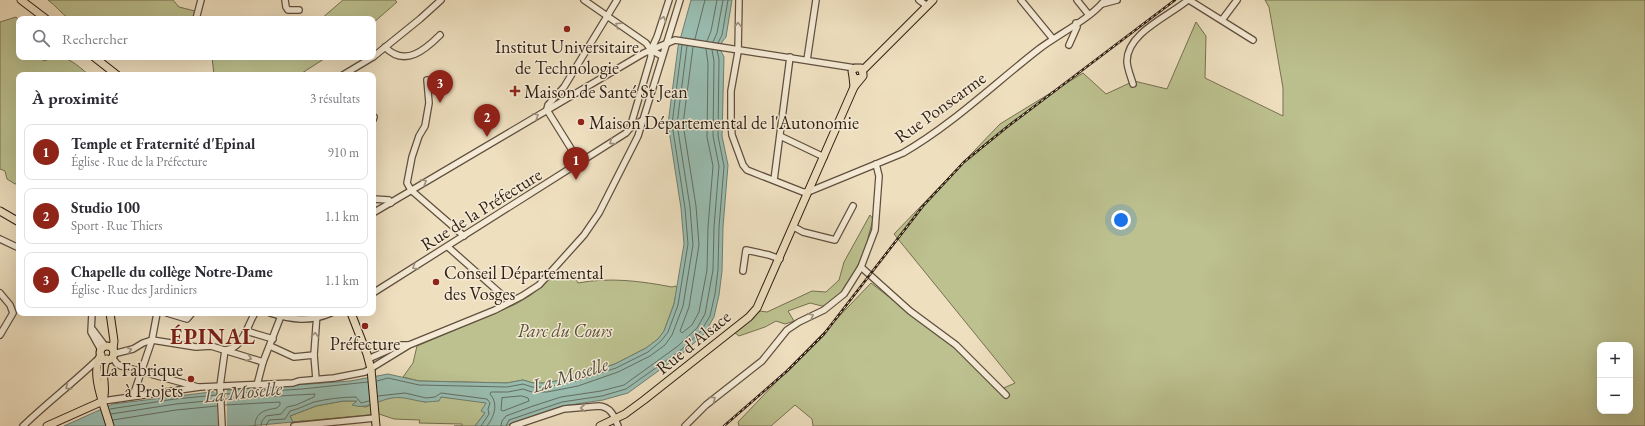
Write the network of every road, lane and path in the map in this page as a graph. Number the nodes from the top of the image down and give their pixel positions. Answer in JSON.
{"nodes":[{"id":1,"x":21,"y":0,"type":"edge"},
{"id":2,"x":201,"y":0,"type":"edge"},
{"id":3,"x":286,"y":0,"type":"edge"},
{"id":4,"x":441,"y":0,"type":"edge"},
{"id":5,"x":584,"y":0,"type":"edge"},
{"id":6,"x":617,"y":0,"type":"edge"},
{"id":7,"x":669,"y":0,"type":"edge"},
{"id":8,"x":680,"y":0,"type":"edge"},
{"id":9,"x":739,"y":0,"type":"edge"},
{"id":10,"x":816,"y":0,"type":"edge"},
{"id":11,"x":919,"y":0,"type":"edge"},
{"id":12,"x":933,"y":0,"type":"edge"},
{"id":13,"x":1021,"y":0,"type":"edge"},
{"id":14,"x":1077,"y":0,"type":"edge"},
{"id":15,"x":1117,"y":0,"type":"edge"},
{"id":16,"x":1189,"y":0,"type":"edge"},
{"id":17,"x":1237,"y":0,"type":"edge"},
{"id":18,"x":1104,"y":2,"type":"edge"},
{"id":19,"x":928,"y":6,"type":"junction"},
{"id":20,"x":299,"y":10,"type":"dead end"},
{"id":21,"x":1089,"y":15,"type":"junction"},
{"id":22,"x":42,"y":16,"type":"edge"},
{"id":23,"x":197,"y":16,"type":"edge"},
{"id":24,"x":607,"y":17,"type":"junction"},
{"id":25,"x":1222,"y":20,"type":"junction"},
{"id":26,"x":1076,"y":23,"type":"junction"},
{"id":27,"x":440,"y":34,"type":"dead end"},
{"id":28,"x":657,"y":38,"type":"junction"},
{"id":29,"x":1053,"y":39,"type":"junction"},
{"id":30,"x":1252,"y":40,"type":"dead end"},
{"id":31,"x":666,"y":44,"type":"junction"},
{"id":32,"x":1069,"y":45,"type":"dead end"},
{"id":33,"x":385,"y":47,"type":"junction"},
{"id":34,"x":738,"y":49,"type":"junction"},
{"id":35,"x":651,"y":50,"type":"junction"},
{"id":36,"x":376,"y":54,"type":"edge"},
{"id":37,"x":662,"y":56,"type":"junction"},
{"id":38,"x":790,"y":57,"type":"junction"},
{"id":39,"x":98,"y":60,"type":"edge"},
{"id":40,"x":368,"y":60,"type":"edge"},
{"id":41,"x":807,"y":60,"type":"junction"},
{"id":42,"x":113,"y":72,"type":"edge"},
{"id":43,"x":347,"y":72,"type":"edge"},
{"id":44,"x":855,"y":74,"type":"junction"},
{"id":45,"x":427,"y":80,"type":"dead end"},
{"id":46,"x":1133,"y":84,"type":"dead end"},
{"id":47,"x":564,"y":87,"type":"junction"},
{"id":48,"x":575,"y":94,"type":"junction"},
{"id":49,"x":547,"y":110,"type":"junction"},
{"id":50,"x":635,"y":110,"type":"junction"},
{"id":51,"x":643,"y":118,"type":"junction"},
{"id":52,"x":630,"y":128,"type":"junction"},
{"id":53,"x":780,"y":136,"type":"junction"},
{"id":54,"x":824,"y":156,"type":"junction"},
{"id":55,"x":580,"y":163,"type":"junction"},
{"id":56,"x":876,"y":164,"type":"junction"},
{"id":57,"x":774,"y":180,"type":"junction"},
{"id":58,"x":411,"y":190,"type":"junction"},
{"id":59,"x":808,"y":192,"type":"junction"},
{"id":60,"x":376,"y":199,"type":"edge"},
{"id":61,"x":391,"y":203,"type":"junction"},
{"id":62,"x":853,"y":206,"type":"dead end"},
{"id":63,"x":0,"y":211,"type":"edge"},
{"id":64,"x":376,"y":211,"type":"edge"},
{"id":65,"x":16,"y":220,"type":"edge"},
{"id":66,"x":794,"y":227,"type":"junction"},
{"id":67,"x":464,"y":236,"type":"junction"},
{"id":68,"x":0,"y":239,"type":"edge"},
{"id":69,"x":16,"y":246,"type":"edge"},
{"id":70,"x":448,"y":247,"type":"junction"},
{"id":71,"x":780,"y":259,"type":"junction"},
{"id":72,"x":861,"y":268,"type":"junction"},
{"id":73,"x":743,"y":271,"type":"dead end"},
{"id":74,"x":376,"y":291,"type":"edge"},
{"id":75,"x":0,"y":293,"type":"edge"},
{"id":76,"x":510,"y":302,"type":"junction"},
{"id":77,"x":92,"y":316,"type":"edge"},
{"id":78,"x":110,"y":316,"type":"edge"},
{"id":79,"x":156,"y":316,"type":"edge"},
{"id":80,"x":176,"y":316,"type":"edge"},
{"id":81,"x":189,"y":316,"type":"edge"},
{"id":82,"x":253,"y":316,"type":"edge"},
{"id":83,"x":281,"y":316,"type":"joint"},
{"id":84,"x":318,"y":316,"type":"edge"},
{"id":85,"x":352,"y":316,"type":"edge"},
{"id":86,"x":244,"y":334,"type":"junction"},
{"id":87,"x":0,"y":335,"type":"edge"},
{"id":88,"x":273,"y":339,"type":"junction"},
{"id":89,"x":152,"y":340,"type":"junction"},
{"id":90,"x":409,"y":344,"type":"junction"},
{"id":91,"x":270,"y":346,"type":"junction"},
{"id":92,"x":226,"y":350,"type":"junction"},
{"id":93,"x":107,"y":353,"type":"junction"},
{"id":94,"x":314,"y":355,"type":"junction"},
{"id":95,"x":368,"y":357,"type":"junction"},
{"id":96,"x":263,"y":362,"type":"junction"},
{"id":97,"x":371,"y":369,"type":"junction"},
{"id":98,"x":142,"y":372,"type":"junction"},
{"id":99,"x":316,"y":379,"type":"junction"},
{"id":100,"x":257,"y":385,"type":"junction"},
{"id":101,"x":200,"y":387,"type":"junction"},
{"id":102,"x":220,"y":389,"type":"junction"},
{"id":103,"x":1006,"y":395,"type":"dead end"},
{"id":104,"x":133,"y":396,"type":"junction"},
{"id":105,"x":104,"y":404,"type":"junction"},
{"id":106,"x":375,"y":418,"type":"junction"},
{"id":107,"x":617,"y":423,"type":"edge"},
{"id":108,"x":310,"y":425,"type":"edge"},
{"id":109,"x":23,"y":426,"type":"edge"},
{"id":110,"x":47,"y":426,"type":"edge"},
{"id":111,"x":110,"y":426,"type":"edge"},
{"id":112,"x":222,"y":426,"type":"edge"},
{"id":113,"x":294,"y":426,"type":"edge"},
{"id":114,"x":376,"y":426,"type":"edge"},
{"id":115,"x":513,"y":426,"type":"edge"},
{"id":116,"x":600,"y":426,"type":"edge"},
{"id":117,"x":685,"y":426,"type":"edge"}],
"edges":[{"from":1,"to":22,"type":"main road"},
{"from":2,"to":23,"type":"street"},
{"from":3,"to":20,"type":"street"},
{"from":4,"to":33,"type":"street"},
{"from":5,"to":24,"type":"street"},
{"from":6,"to":24,"type":"street"},
{"from":28,"to":7,"type":"street","one_way":true},
{"from":8,"to":31,"type":"street"},
{"from":34,"to":9,"type":"street","one_way":true},
{"from":10,"to":41,"type":"street"},
{"from":11,"to":19,"type":"street"},
{"from":12,"to":19,"type":"main road"},
{"from":13,"to":29,"type":"street"},
{"from":14,"to":21,"type":"street"},
{"from":15,"to":18,"type":"street"},
{"from":16,"to":25,"type":"street"},
{"from":16,"to":46,"type":"street"},
{"from":17,"to":25,"type":"street"},
{"from":18,"to":21,"type":"street","name":"Rue Ponscarme"},
{"from":19,"to":44,"type":"main road"},
{"from":21,"to":26,"type":"street","name":"Rue Ponscarme"},
{"from":35,"to":24,"type":"street","one_way":true},
{"from":24,"to":47,"type":"street"},
{"from":25,"to":30,"type":"street"},
{"from":26,"to":29,"type":"street","name":"Rue Ponscarme"},
{"from":26,"to":32,"type":"street"},
{"from":27,"to":33,"type":"street"},
{"from":28,"to":31,"type":"street"},
{"from":28,"to":35,"type":"street"},
{"from":29,"to":56,"type":"street","name":"Rue Ponscarme"},
{"from":31,"to":34,"type":"street"},
{"from":31,"to":35,"type":"street"},
{"from":31,"to":37,"type":"street"},
{"from":33,"to":36,"type":"street"},
{"from":34,"to":38,"type":"street"},
{"from":34,"to":57,"type":"street"},
{"from":35,"to":37,"type":"street"},
{"from":35,"to":48,"type":"street"},
{"from":35,"to":50,"type":"street"},
{"from":37,"to":51,"type":"street"},
{"from":38,"to":41,"type":"street"},
{"from":38,"to":53,"type":"street"},
{"from":39,"to":42,"type":"main road"},
{"from":40,"to":43,"type":"street"},
{"from":41,"to":44,"type":"street"},
{"from":44,"to":54,"type":"main road","name":"Rue d'Alsace"},
{"from":45,"to":58,"type":"street"},
{"from":47,"to":48,"type":"street"},
{"from":47,"to":49,"type":"street"},
{"from":48,"to":49,"type":"street"},
{"from":49,"to":55,"type":"street"},
{"from":58,"to":49,"type":"street","one_way":true},
{"from":50,"to":51,"type":"street"},
{"from":50,"to":52,"type":"street"},
{"from":51,"to":52,"type":"street","name":"Rue de la Préfecture"},
{"from":51,"to":76,"type":"street"},
{"from":52,"to":55,"type":"street","name":"Rue de la Préfecture","one_way":true},
{"from":53,"to":54,"type":"street"},
{"from":53,"to":57,"type":"street"},
{"from":54,"to":59,"type":"main road","name":"Rue d'Alsace"},
{"from":55,"to":67,"type":"street","name":"Rue de la Préfecture"},
{"from":56,"to":59,"type":"street","name":"Rue Ponscarme"},
{"from":56,"to":72,"type":"street"},
{"from":57,"to":59,"type":"street"},
{"from":58,"to":61,"type":"street"},
{"from":58,"to":67,"type":"street"},
{"from":59,"to":66,"type":"main road","name":"Rue d'Alsace"},
{"from":60,"to":61,"type":"street"},
{"from":61,"to":64,"type":"street"},
{"from":62,"to":66,"type":"street"},
{"from":63,"to":65,"type":"main road"},
{"from":66,"to":71,"type":"main road","name":"Rue d'Alsace"},
{"from":67,"to":70,"type":"street","name":"Rue de la Préfecture"},
{"from":68,"to":69,"type":"street"},
{"from":70,"to":74,"type":"street","name":"Rue de la Préfecture","one_way":true},
{"from":70,"to":76,"type":"street"},
{"from":71,"to":73,"type":"street"},
{"from":71,"to":107,"type":"main road","name":"Rue d'Alsace"},
{"from":72,"to":103,"type":"street"},
{"from":117,"to":72,"type":"street","one_way":true},
{"from":75,"to":87,"type":"street"},
{"from":76,"to":90,"type":"street"},
{"from":77,"to":93,"type":"street"},
{"from":78,"to":93,"type":"main road"},
{"from":79,"to":89,"type":"street"},
{"from":80,"to":81,"type":"street"},
{"from":82,"to":86,"type":"street"},
{"from":83,"to":84,"type":"street"},
{"from":83,"to":88,"type":"street"},
{"from":94,"to":84,"type":"street","one_way":true},
{"from":85,"to":95,"type":"main road"},
{"from":86,"to":88,"type":"street"},
{"from":86,"to":92,"type":"street"},
{"from":88,"to":91,"type":"street"},
{"from":89,"to":92,"type":"street"},
{"from":93,"to":89,"type":"street","one_way":true},
{"from":89,"to":98,"type":"street"},
{"from":90,"to":95,"type":"street"},
{"from":90,"to":97,"type":"street"},
{"from":91,"to":94,"type":"street"},
{"from":91,"to":96,"type":"street"},
{"from":92,"to":96,"type":"street","one_way":true},
{"from":92,"to":102,"type":"street"},
{"from":93,"to":98,"type":"street"},
{"from":93,"to":105,"type":"main road"},
{"from":93,"to":109,"type":"street","one_way":true},
{"from":94,"to":99,"type":"street"},
{"from":95,"to":97,"type":"main road"},
{"from":96,"to":100,"type":"street"},
{"from":97,"to":99,"type":"street"},
{"from":97,"to":106,"type":"main road"},
{"from":98,"to":101,"type":"street"},
{"from":98,"to":104,"type":"street"},
{"from":99,"to":100,"type":"street"},
{"from":100,"to":102,"type":"street"},
{"from":101,"to":102,"type":"street"},
{"from":101,"to":104,"type":"street"},
{"from":102,"to":112,"type":"street"},
{"from":104,"to":105,"type":"street"},
{"from":105,"to":110,"type":"main road"},
{"from":105,"to":111,"type":"main road"},
{"from":106,"to":108,"type":"street"},
{"from":106,"to":114,"type":"main road"},
{"from":107,"to":115,"type":"street","one_way":true},
{"from":107,"to":116,"type":"main road","name":"Rue d'Alsace"},
{"from":108,"to":113,"type":"street"}]}
